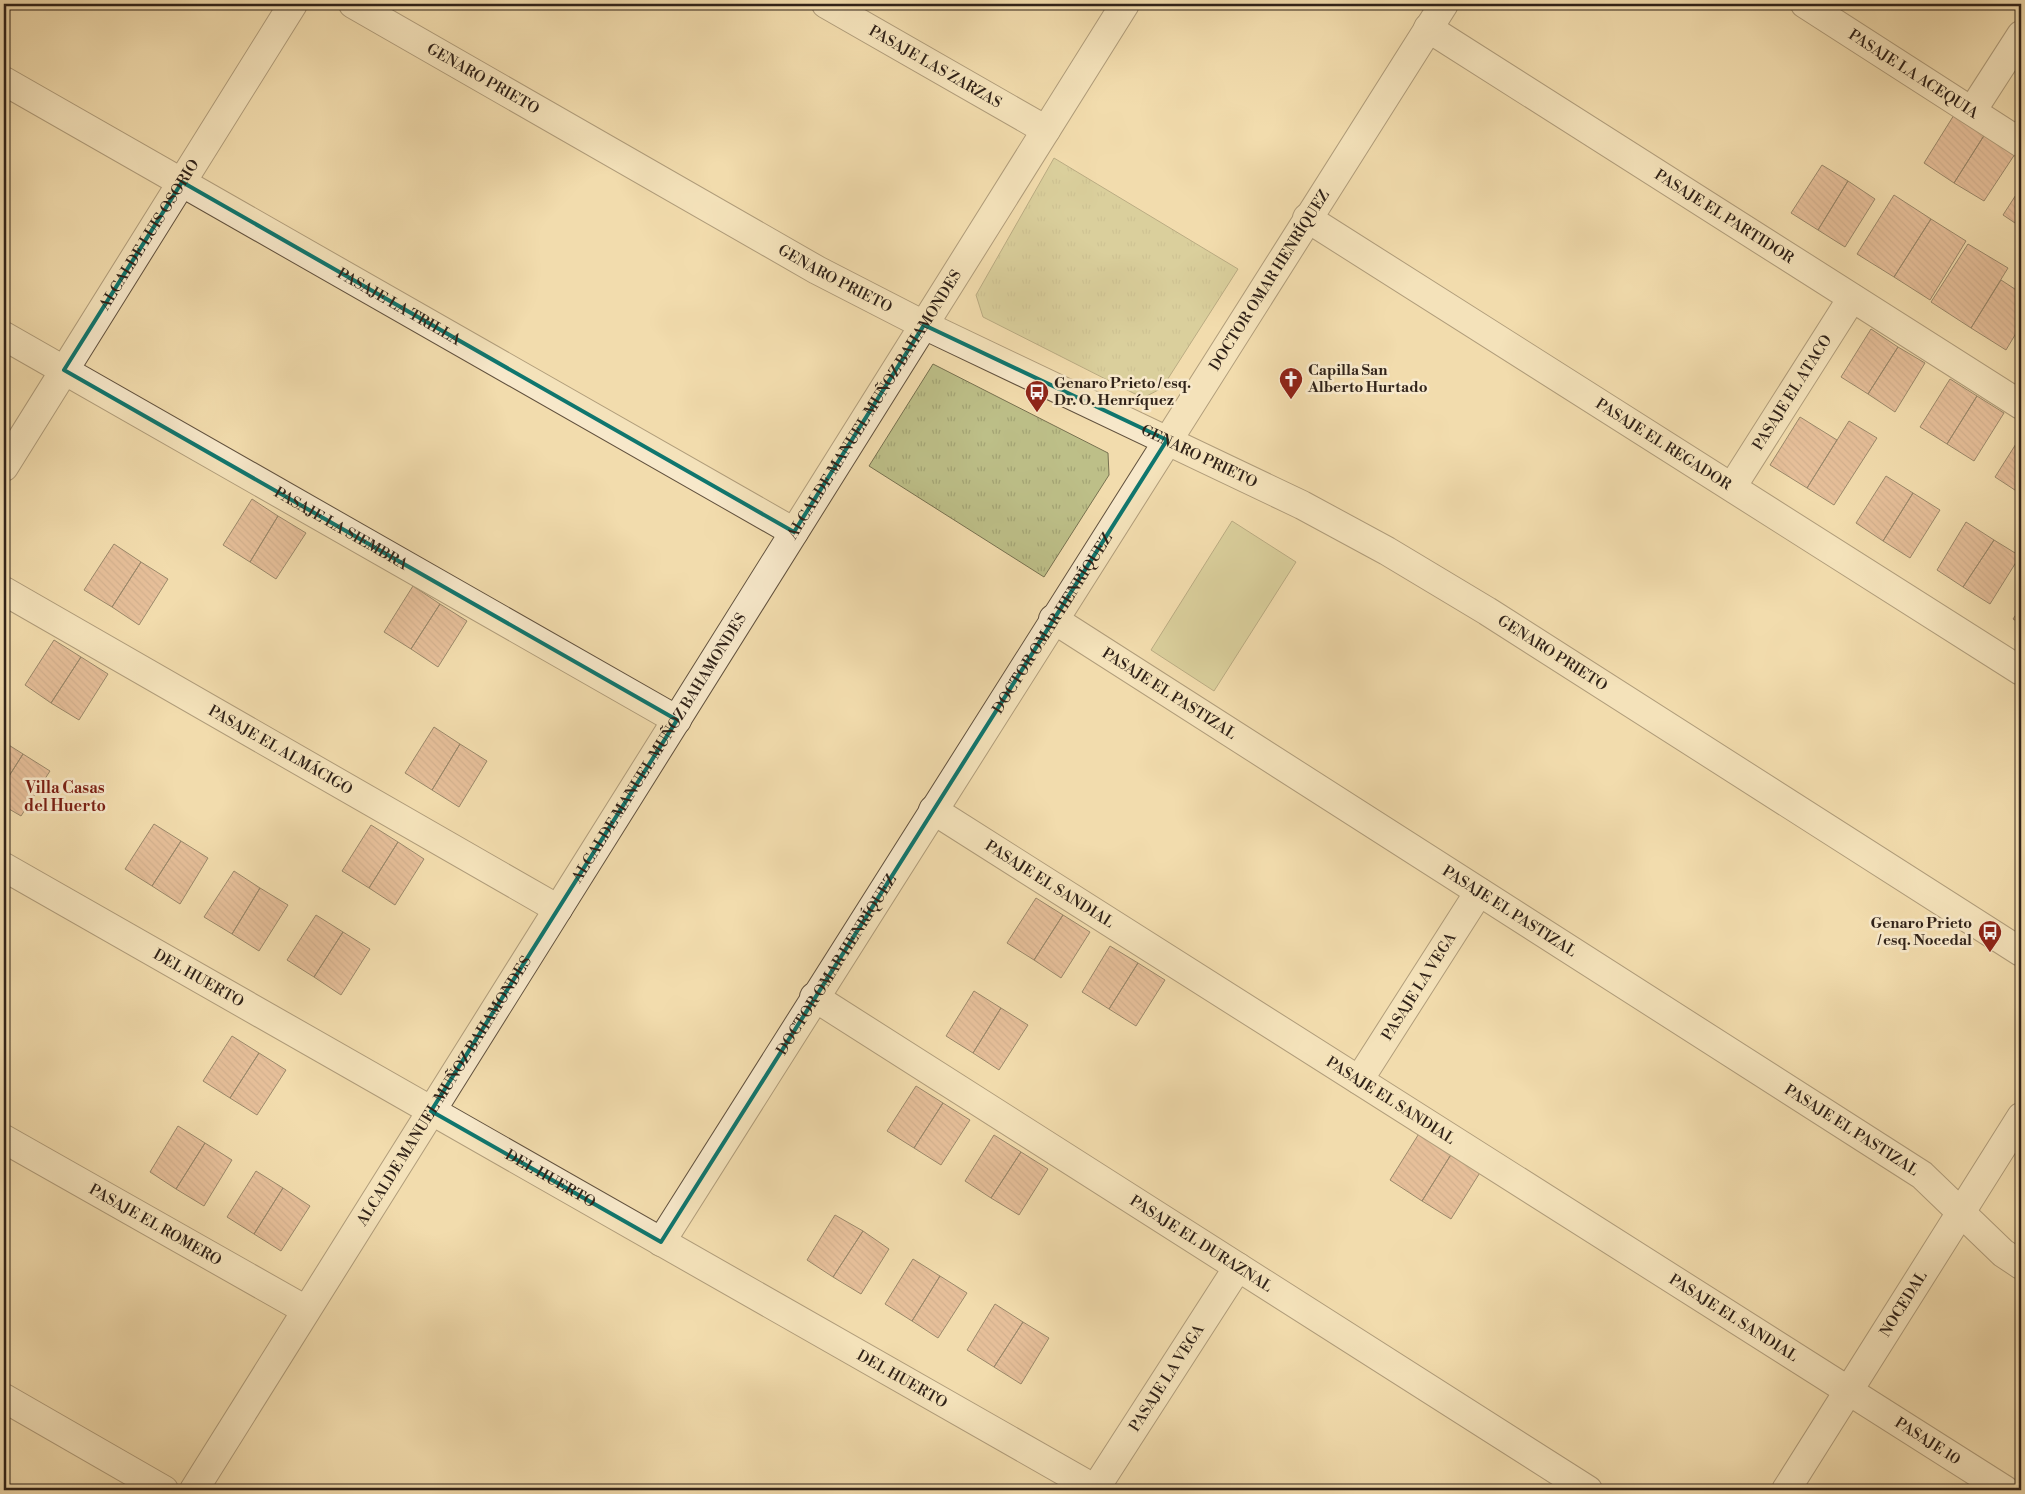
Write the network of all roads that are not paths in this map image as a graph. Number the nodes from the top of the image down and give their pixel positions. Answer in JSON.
{"nodes":[{"id":1,"x":293,"y":4,"type":"edge"},
{"id":2,"x":353,"y":4,"type":"edge"},
{"id":3,"x":826,"y":4,"type":"edge"},
{"id":4,"x":1125,"y":4,"type":"edge"},
{"id":5,"x":1444,"y":4,"type":"edge"},
{"id":6,"x":1805,"y":4,"type":"edge"},
{"id":7,"x":1428,"y":28,"type":"junction"},
{"id":8,"x":2021,"y":35,"type":"edge"},
{"id":9,"x":4,"y":81,"type":"edge"},
{"id":10,"x":1972,"y":111,"type":"junction"},
{"id":11,"x":1046,"y":130,"type":"junction"},
{"id":12,"x":2021,"y":142,"type":"edge"},
{"id":13,"x":182,"y":182,"type":"junction"},
{"id":14,"x":1308,"y":218,"type":"junction"},
{"id":15,"x":1852,"y":298,"type":"junction"},
{"id":16,"x":924,"y":325,"type":"junction"},
{"id":17,"x":4,"y":336,"type":"edge"},
{"id":18,"x":64,"y":370,"type":"junction"},
{"id":19,"x":2021,"y":405,"type":"edge"},
{"id":20,"x":1167,"y":440,"type":"junction"},
{"id":21,"x":4,"y":467,"type":"edge"},
{"id":22,"x":1732,"y":487,"type":"junction"},
{"id":23,"x":794,"y":532,"type":"junction"},
{"id":24,"x":4,"y":591,"type":"edge"},
{"id":25,"x":1053,"y":619,"type":"junction"},
{"id":26,"x":2021,"y":671,"type":"edge"},
{"id":27,"x":677,"y":720,"type":"junction"},
{"id":28,"x":933,"y":810,"type":"junction"},
{"id":29,"x":4,"y":867,"type":"edge"},
{"id":30,"x":1479,"y":892,"type":"junction"},
{"id":31,"x":558,"y":909,"type":"junction"},
{"id":32,"x":2021,"y":952,"type":"edge"},
{"id":33,"x":814,"y":997,"type":"junction"},
{"id":34,"x":1359,"y":1080,"type":"junction"},
{"id":35,"x":431,"y":1111,"type":"junction"},
{"id":36,"x":2021,"y":1117,"type":"edge"},
{"id":37,"x":4,"y":1139,"type":"edge"},
{"id":38,"x":1961,"y":1213,"type":"junction"},
{"id":39,"x":661,"y":1242,"type":"junction"},
{"id":40,"x":2021,"y":1265,"type":"edge"},
{"id":41,"x":1238,"y":1267,"type":"junction"},
{"id":42,"x":306,"y":1310,"type":"junction"},
{"id":43,"x":1848,"y":1391,"type":"junction"},
{"id":44,"x":4,"y":1398,"type":"edge"},
{"id":45,"x":164,"y":1490,"type":"edge"},
{"id":46,"x":194,"y":1490,"type":"edge"},
{"id":47,"x":1096,"y":1490,"type":"edge"},
{"id":48,"x":1588,"y":1490,"type":"edge"},
{"id":49,"x":1786,"y":1490,"type":"edge"},
{"id":50,"x":2005,"y":1490,"type":"edge"}],
"edges":[{"from":1,"to":13,"type":"street","name":"ALCALDE LUIS OSORIO"},
{"from":2,"to":16,"type":"street","name":"GENARO PRIETO"},
{"from":3,"to":11,"type":"street","name":"PASAJE LAS ZARZAS"},
{"from":4,"to":11,"type":"street","name":"ALCALDE MANUEL MUÑOZ BAHAMONDES"},
{"from":5,"to":7,"type":"street","name":"DOCTOR OMAR HENRÍQUEZ"},
{"from":6,"to":10,"type":"street","name":"PASAJE LA ACEQUIA"},
{"from":7,"to":14,"type":"street","name":"DOCTOR OMAR HENRÍQUEZ"},
{"from":7,"to":15,"type":"street","name":"PASAJE EL PARTIDOR"},
{"from":8,"to":10,"type":"street"},
{"from":9,"to":13,"type":"street","name":"PASAJE LA TRILLA"},
{"from":10,"to":12,"type":"street","name":"PASAJE LA ACEQUIA"},
{"from":11,"to":16,"type":"street","name":"ALCALDE MANUEL MUÑOZ BAHAMONDES"},
{"from":13,"to":18,"type":"street","name":"ALCALDE LUIS OSORIO"},
{"from":13,"to":23,"type":"street","name":"PASAJE LA TRILLA"},
{"from":14,"to":20,"type":"street","name":"DOCTOR OMAR HENRÍQUEZ"},
{"from":14,"to":22,"type":"street","name":"PASAJE EL REGADOR"},
{"from":15,"to":19,"type":"street","name":"PASAJE EL PARTIDOR"},
{"from":15,"to":22,"type":"street","name":"PASAJE EL ATACO"},
{"from":16,"to":20,"type":"street","name":"GENARO PRIETO"},
{"from":16,"to":23,"type":"street","name":"ALCALDE MANUEL MUÑOZ BAHAMONDES"},
{"from":17,"to":18,"type":"street","name":"PASAJE LA SIEMBRA"},
{"from":18,"to":21,"type":"street","name":"ALCALDE LUIS OSORIO"},
{"from":18,"to":27,"type":"street","name":"PASAJE LA SIEMBRA"},
{"from":20,"to":25,"type":"street","name":"DOCTOR OMAR HENRÍQUEZ"},
{"from":20,"to":32,"type":"street","name":"GENARO PRIETO"},
{"from":22,"to":26,"type":"street","name":"PASAJE EL REGADOR"},
{"from":23,"to":27,"type":"street","name":"ALCALDE MANUEL MUÑOZ BAHAMONDES"},
{"from":24,"to":31,"type":"street","name":"PASAJE EL ALMÁCIGO"},
{"from":25,"to":28,"type":"street","name":"DOCTOR OMAR HENRÍQUEZ"},
{"from":25,"to":30,"type":"street","name":"PASAJE EL PASTIZAL"},
{"from":27,"to":31,"type":"street","name":"ALCALDE MANUEL MUÑOZ BAHAMONDES"},
{"from":28,"to":33,"type":"street","name":"DOCTOR OMAR HENRÍQUEZ"},
{"from":28,"to":34,"type":"street","name":"PASAJE EL SANDIAL"},
{"from":29,"to":35,"type":"street","name":"DEL HUERTO"},
{"from":30,"to":34,"type":"street","name":"PASAJE LA VEGA"},
{"from":30,"to":38,"type":"street","name":"PASAJE EL PASTIZAL"},
{"from":31,"to":35,"type":"street","name":"ALCALDE MANUEL MUÑOZ BAHAMONDES"},
{"from":33,"to":39,"type":"street","name":"DOCTOR OMAR HENRÍQUEZ"},
{"from":33,"to":41,"type":"street","name":"PASAJE EL DURAZNAL"},
{"from":34,"to":43,"type":"street","name":"PASAJE EL SANDIAL"},
{"from":35,"to":39,"type":"street","name":"DEL HUERTO"},
{"from":35,"to":42,"type":"street","name":"ALCALDE MANUEL MUÑOZ BAHAMONDES"},
{"from":36,"to":38,"type":"street","name":"NOCEDAL"},
{"from":37,"to":42,"type":"street","name":"PASAJE EL ROMERO"},
{"from":38,"to":40,"type":"street","name":"PASAJE EL PASTIZAL"},
{"from":38,"to":43,"type":"street","name":"NOCEDAL"},
{"from":39,"to":47,"type":"street","name":"DEL HUERTO"},
{"from":41,"to":47,"type":"street","name":"PASAJE LA VEGA"},
{"from":41,"to":48,"type":"street","name":"PASAJE EL DURAZNAL"},
{"from":42,"to":46,"type":"street","name":"ALCALDE MANUEL MUÑOZ BAHAMONDES"},
{"from":43,"to":49,"type":"street","name":"NOCEDAL"},
{"from":43,"to":50,"type":"street","name":"PASAJE 10"},
{"from":44,"to":45,"type":"street"}]}
